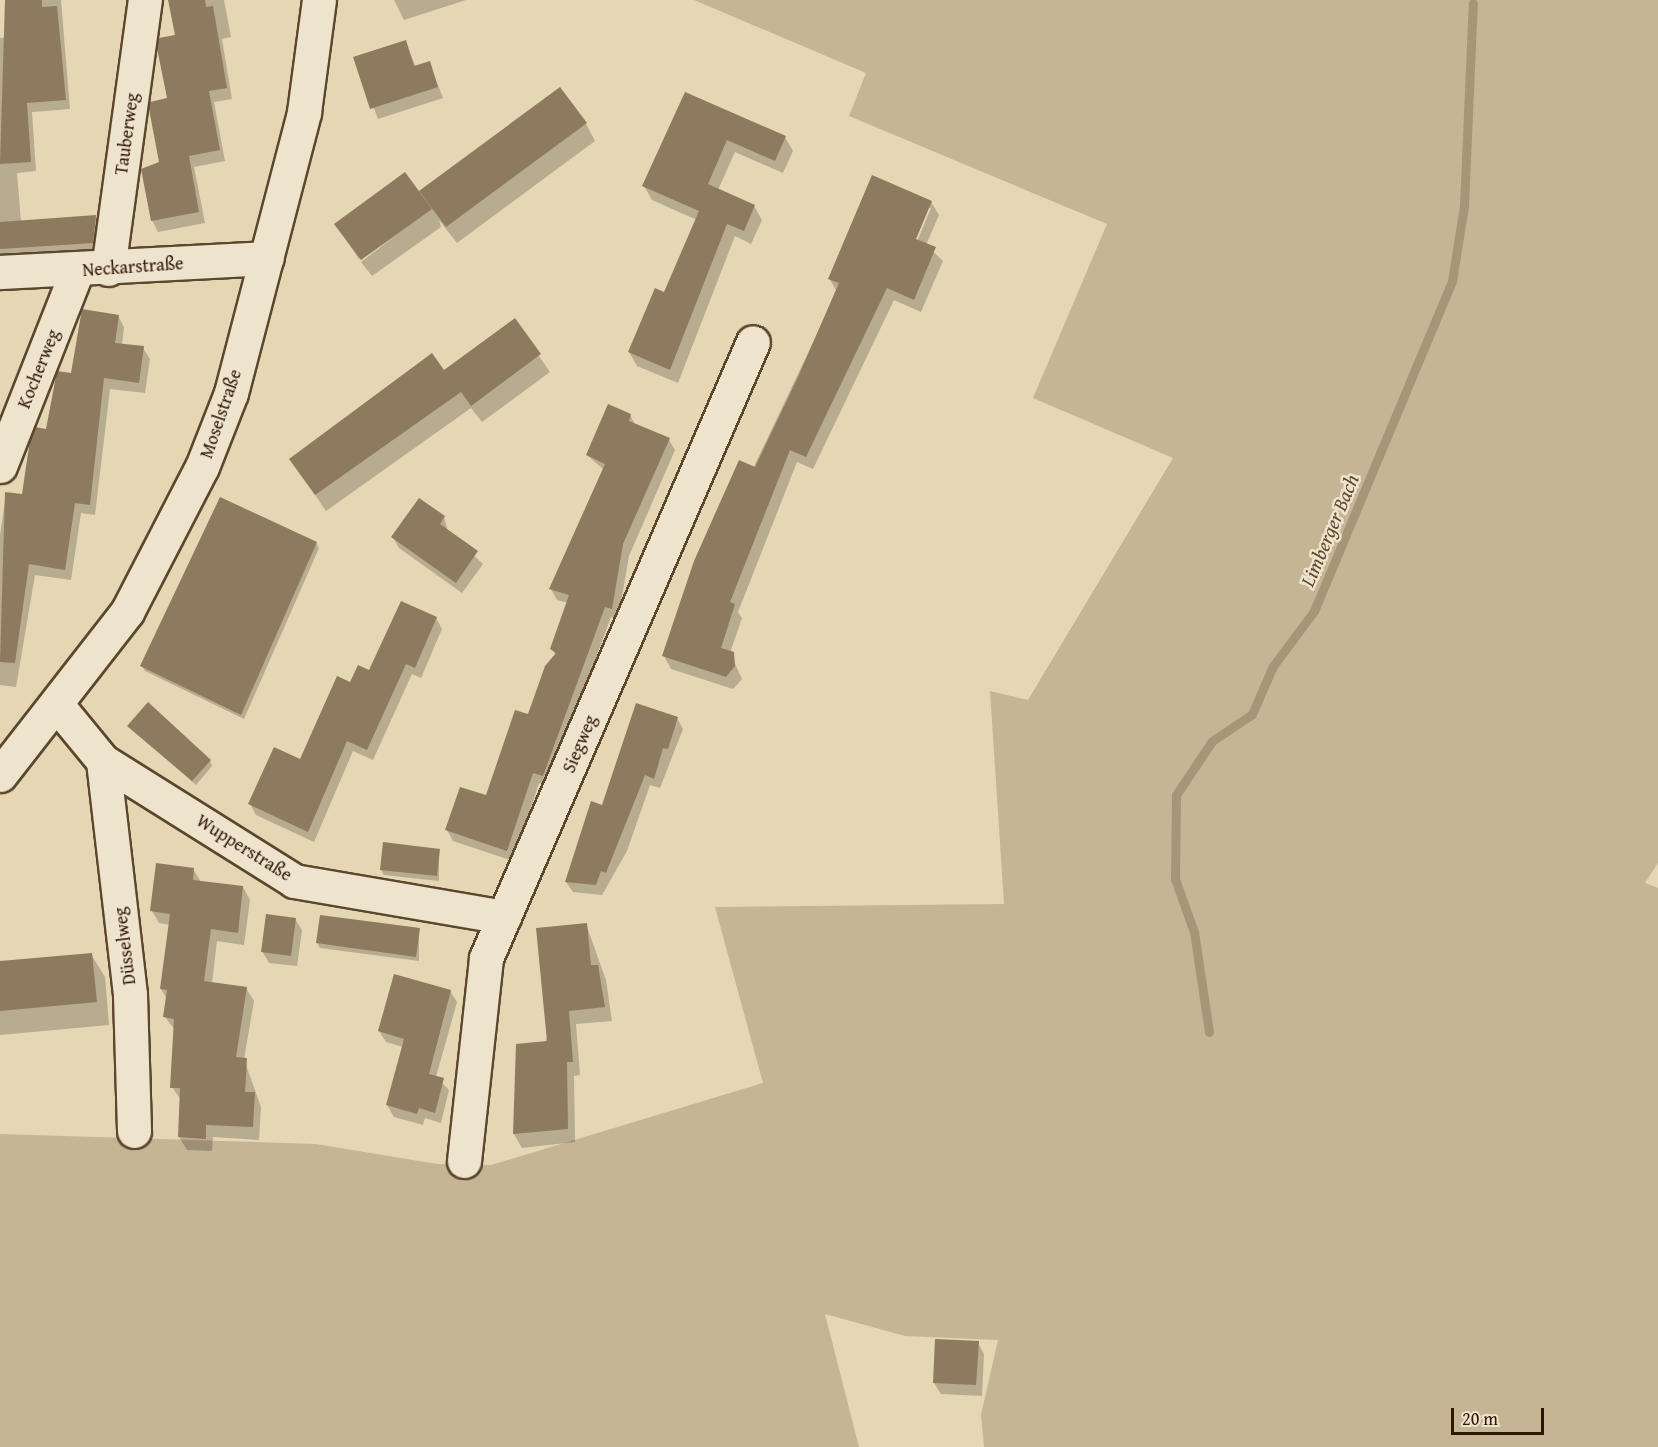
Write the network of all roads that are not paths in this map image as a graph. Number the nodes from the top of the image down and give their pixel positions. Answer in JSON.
{"nodes":[{"id":1,"x":145,"y":0,"type":"edge"},
{"id":2,"x":320,"y":0,"type":"edge"},
{"id":3,"x":267,"y":258,"type":"junction"},
{"id":4,"x":93,"y":270,"type":"junction"},
{"id":5,"x":0,"y":272,"type":"edge"},
{"id":6,"x":753,"y":342,"type":"dead end"},
{"id":7,"x":0,"y":466,"type":"edge"},
{"id":8,"x":57,"y":705,"type":"junction"},
{"id":9,"x":5,"y":757,"type":"edge"},
{"id":10,"x":103,"y":761,"type":"junction"},
{"id":11,"x":504,"y":917,"type":"junction"},
{"id":12,"x":134,"y":1131,"type":"dead end"},
{"id":13,"x":464,"y":1161,"type":"dead end"}],
"edges":[{"from":1,"to":4,"type":"street","name":"Tauberweg"},
{"from":2,"to":3,"type":"street","name":"Moselstraße"},
{"from":3,"to":4,"type":"street","name":"Neckarstraße"},
{"from":3,"to":8,"type":"street","name":"Moselstraße"},
{"from":4,"to":5,"type":"street","name":"Neckarstraße"},
{"from":4,"to":7,"type":"street","name":"Kocherweg"},
{"from":6,"to":11,"type":"street","name":"Siegweg"},
{"from":8,"to":9,"type":"street","name":"Moselstraße"},
{"from":8,"to":10,"type":"street","name":"Wupperstraße"},
{"from":10,"to":11,"type":"street","name":"Wupperstraße"},
{"from":10,"to":12,"type":"street","name":"Düsselweg"},
{"from":11,"to":13,"type":"street","name":"Siegweg"}]}
